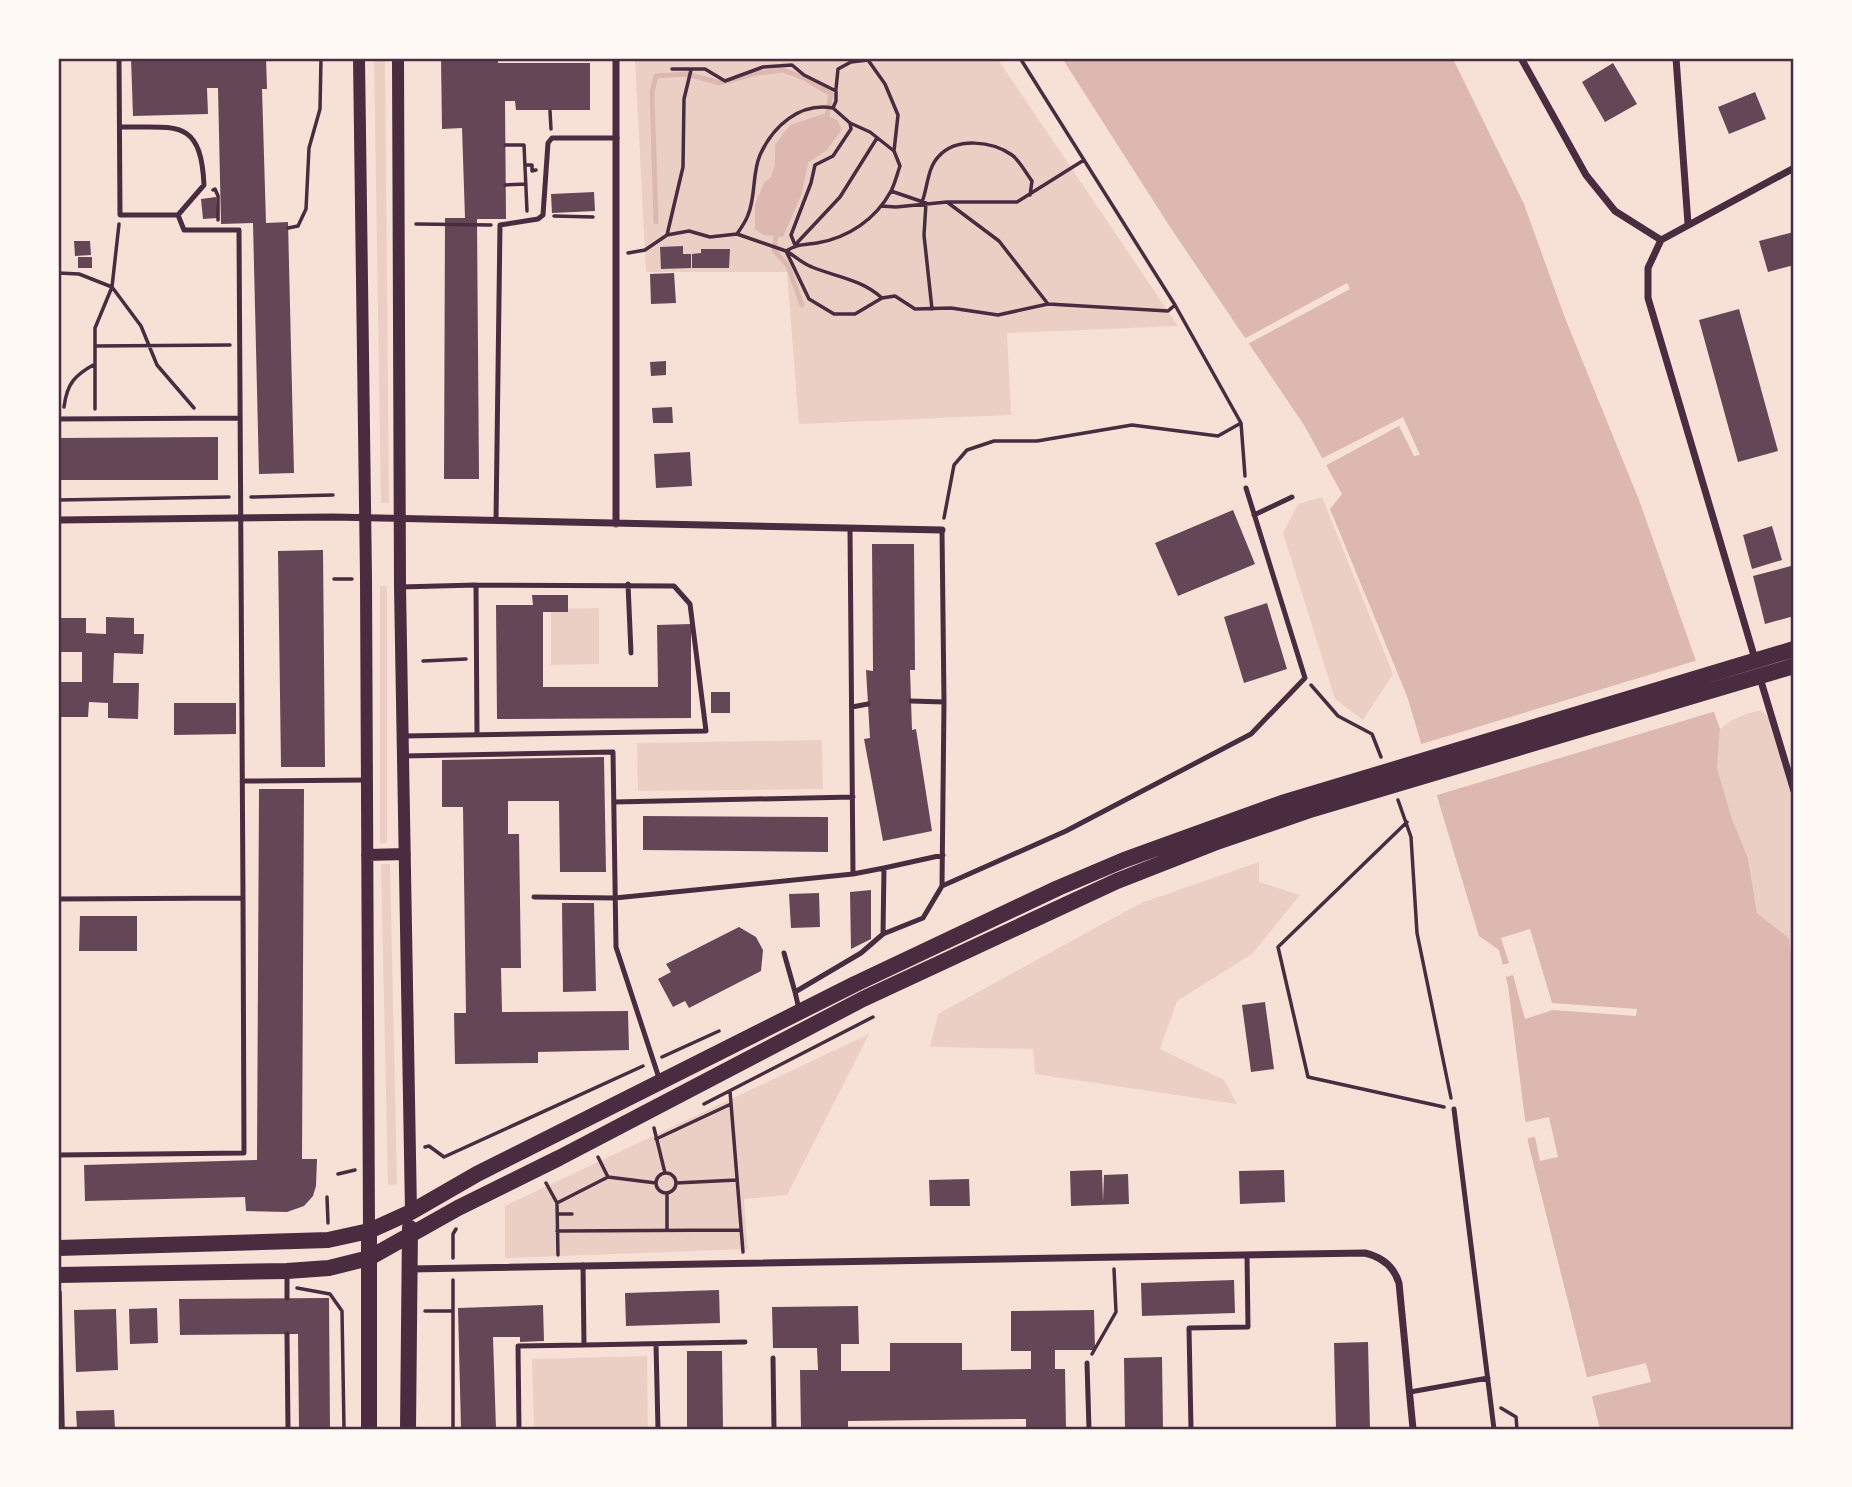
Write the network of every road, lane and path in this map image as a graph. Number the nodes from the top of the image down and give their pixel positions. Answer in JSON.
{"nodes":[{"id":1,"x":120,"y":58,"type":"edge"},
{"id":2,"x":321,"y":58,"type":"edge"},
{"id":3,"x":359,"y":58,"type":"edge"},
{"id":4,"x":398,"y":58,"type":"edge"},
{"id":5,"x":615,"y":58,"type":"edge"},
{"id":6,"x":1020,"y":58,"type":"edge"},
{"id":7,"x":1521,"y":58,"type":"edge"},
{"id":8,"x":1676,"y":58,"type":"edge"},
{"id":9,"x":672,"y":69,"type":"dead end"},
{"id":10,"x":690,"y":73,"type":"junction"},
{"id":11,"x":835,"y":90,"type":"junction"},
{"id":12,"x":833,"y":108,"type":"junction"},
{"id":13,"x":850,"y":123,"type":"junction"},
{"id":14,"x":120,"y":127,"type":"junction"},
{"id":15,"x":617,"y":138,"type":"junction"},
{"id":16,"x":877,"y":138,"type":"junction"},
{"id":17,"x":505,"y":145,"type":"dead end"},
{"id":18,"x":894,"y":151,"type":"junction"},
{"id":19,"x":1084,"y":160,"type":"junction"},
{"id":20,"x":1794,"y":168,"type":"edge"},
{"id":21,"x":532,"y":171,"type":"dead end"},
{"id":22,"x":525,"y":176,"type":"junction"},
{"id":23,"x":526,"y":184,"type":"junction"},
{"id":24,"x":505,"y":185,"type":"dead end"},
{"id":25,"x":199,"y":191,"type":"junction"},
{"id":26,"x":891,"y":191,"type":"junction"},
{"id":27,"x":1030,"y":195,"type":"junction"},
{"id":28,"x":924,"y":202,"type":"junction"},
{"id":29,"x":947,"y":202,"type":"junction"},
{"id":30,"x":880,"y":206,"type":"junction"},
{"id":31,"x":120,"y":215,"type":"junction"},
{"id":32,"x":178,"y":215,"type":"junction"},
{"id":33,"x":542,"y":216,"type":"junction"},
{"id":34,"x":593,"y":216,"type":"dead end"},
{"id":35,"x":527,"y":220,"type":"junction"},
{"id":36,"x":416,"y":224,"type":"dead end"},
{"id":37,"x":1688,"y":224,"type":"junction"},
{"id":38,"x":500,"y":225,"type":"junction"},
{"id":39,"x":288,"y":228,"type":"dead end"},
{"id":40,"x":218,"y":230,"type":"junction"},
{"id":41,"x":737,"y":234,"type":"junction"},
{"id":42,"x":667,"y":235,"type":"junction"},
{"id":43,"x":1661,"y":240,"type":"junction"},
{"id":44,"x":795,"y":245,"type":"junction"},
{"id":45,"x":786,"y":251,"type":"junction"},
{"id":46,"x":616,"y":255,"type":"junction"},
{"id":47,"x":58,"y":273,"type":"edge"},
{"id":48,"x":113,"y":287,"type":"junction"},
{"id":49,"x":882,"y":298,"type":"junction"},
{"id":50,"x":1048,"y":304,"type":"junction"},
{"id":51,"x":1175,"y":305,"type":"junction"},
{"id":52,"x":932,"y":309,"type":"junction"},
{"id":53,"x":240,"y":345,"type":"junction"},
{"id":54,"x":95,"y":346,"type":"junction"},
{"id":55,"x":149,"y":346,"type":"junction"},
{"id":56,"x":95,"y":364,"type":"junction"},
{"id":57,"x":95,"y":418,"type":"junction"},
{"id":58,"x":202,"y":418,"type":"junction"},
{"id":59,"x":240,"y":418,"type":"junction"},
{"id":60,"x":60,"y":419,"type":"edge"},
{"id":61,"x":1241,"y":423,"type":"junction"},
{"id":62,"x":1246,"y":488,"type":"joint"},
{"id":63,"x":333,"y":495,"type":"dead end"},
{"id":64,"x":1292,"y":496,"type":"dead end"},
{"id":65,"x":241,"y":497,"type":"junction"},
{"id":66,"x":58,"y":500,"type":"edge"},
{"id":67,"x":1255,"y":515,"type":"junction"},
{"id":68,"x":241,"y":517,"type":"junction"},
{"id":69,"x":365,"y":517,"type":"junction"},
{"id":70,"x":400,"y":518,"type":"junction"},
{"id":71,"x":58,"y":520,"type":"edge"},
{"id":72,"x":496,"y":521,"type":"junction"},
{"id":73,"x":616,"y":524,"type":"junction"},
{"id":74,"x":850,"y":528,"type":"junction"},
{"id":75,"x":942,"y":530,"type":"junction"},
{"id":76,"x":628,"y":584,"type":"junction"},
{"id":77,"x":476,"y":585,"type":"junction"},
{"id":78,"x":400,"y":587,"type":"junction"},
{"id":79,"x":1794,"y":649,"type":"edge"},
{"id":80,"x":631,"y":653,"type":"dead end"},
{"id":81,"x":478,"y":658,"type":"junction"},
{"id":82,"x":423,"y":661,"type":"dead end"},
{"id":83,"x":1794,"y":666,"type":"edge"},
{"id":84,"x":1305,"y":678,"type":"junction"},
{"id":85,"x":911,"y":701,"type":"dead end"},
{"id":86,"x":944,"y":702,"type":"junction"},
{"id":87,"x":868,"y":705,"type":"dead end"},
{"id":88,"x":852,"y":707,"type":"junction"},
{"id":89,"x":477,"y":735,"type":"junction"},
{"id":90,"x":403,"y":736,"type":"junction"},
{"id":91,"x":403,"y":755,"type":"junction"},
{"id":92,"x":1382,"y":759,"type":"dead end"},
{"id":93,"x":367,"y":780,"type":"junction"},
{"id":94,"x":242,"y":781,"type":"junction"},
{"id":95,"x":1794,"y":791,"type":"edge"},
{"id":96,"x":853,"y":797,"type":"junction"},
{"id":97,"x":1397,"y":797,"type":"dead end"},
{"id":98,"x":614,"y":802,"type":"junction"},
{"id":99,"x":1407,"y":822,"type":"junction"},
{"id":100,"x":405,"y":854,"type":"junction"},
{"id":101,"x":367,"y":855,"type":"junction"},
{"id":102,"x":943,"y":855,"type":"junction"},
{"id":103,"x":884,"y":868,"type":"junction"},
{"id":104,"x":853,"y":874,"type":"junction"},
{"id":105,"x":942,"y":886,"type":"junction"},
{"id":106,"x":534,"y":897,"type":"dead end"},
{"id":107,"x":243,"y":898,"type":"junction"},
{"id":108,"x":615,"y":898,"type":"junction"},
{"id":109,"x":58,"y":899,"type":"edge"},
{"id":110,"x":883,"y":934,"type":"junction"},
{"id":111,"x":784,"y":953,"type":"dead end"},
{"id":112,"x":859,"y":991,"type":"junction"},
{"id":113,"x":794,"y":992,"type":"junction"},
{"id":114,"x":800,"y":1012,"type":"junction"},
{"id":115,"x":661,"y":1082,"type":"junction"},
{"id":116,"x":730,"y":1091,"type":"dead end"},
{"id":117,"x":731,"y":1104,"type":"junction"},
{"id":118,"x":1454,"y":1109,"type":"junction"},
{"id":119,"x":653,"y":1128,"type":"dead end"},
{"id":120,"x":656,"y":1139,"type":"junction"},
{"id":121,"x":429,"y":1146,"type":"dead end"},
{"id":122,"x":58,"y":1154,"type":"edge"},
{"id":123,"x":444,"y":1157,"type":"dead end"},
{"id":124,"x":598,"y":1157,"type":"dead end"},
{"id":125,"x":665,"y":1173,"type":"junction"},
{"id":126,"x":607,"y":1177,"type":"junction"},
{"id":127,"x":737,"y":1180,"type":"junction"},
{"id":128,"x":546,"y":1183,"type":"dead end"},
{"id":129,"x":656,"y":1183,"type":"junction"},
{"id":130,"x":676,"y":1183,"type":"junction"},
{"id":131,"x":667,"y":1193,"type":"junction"},
{"id":132,"x":557,"y":1203,"type":"junction"},
{"id":133,"x":411,"y":1212,"type":"junction"},
{"id":134,"x":557,"y":1214,"type":"junction"},
{"id":135,"x":572,"y":1214,"type":"dead end"},
{"id":136,"x":463,"y":1225,"type":"dead end"},
{"id":137,"x":667,"y":1230,"type":"junction"},
{"id":138,"x":741,"y":1230,"type":"junction"},
{"id":139,"x":369,"y":1231,"type":"junction"},
{"id":140,"x":557,"y":1231,"type":"junction"},
{"id":141,"x":410,"y":1235,"type":"junction"},
{"id":142,"x":58,"y":1248,"type":"edge"},
{"id":143,"x":1247,"y":1255,"type":"junction"},
{"id":144,"x":1114,"y":1257,"type":"junction"},
{"id":145,"x":369,"y":1258,"type":"junction"},
{"id":146,"x":744,"y":1263,"type":"junction"},
{"id":147,"x":583,"y":1265,"type":"junction"},
{"id":148,"x":558,"y":1266,"type":"junction"},
{"id":149,"x":453,"y":1267,"type":"junction"},
{"id":150,"x":410,"y":1269,"type":"junction"},
{"id":151,"x":286,"y":1271,"type":"junction"},
{"id":152,"x":59,"y":1282,"type":"edge"},
{"id":153,"x":314,"y":1292,"type":"dead end"},
{"id":154,"x":287,"y":1298,"type":"dead end"},
{"id":155,"x":287,"y":1334,"type":"dead end"},
{"id":156,"x":745,"y":1342,"type":"dead end"},
{"id":157,"x":656,"y":1344,"type":"junction"},
{"id":158,"x":584,"y":1345,"type":"junction"},
{"id":159,"x":773,"y":1358,"type":"dead end"},
{"id":160,"x":1087,"y":1363,"type":"joint"},
{"id":161,"x":1488,"y":1378,"type":"junction"},
{"id":162,"x":1410,"y":1392,"type":"junction"},
{"id":163,"x":1491,"y":1402,"type":"junction"},
{"id":164,"x":63,"y":1429,"type":"edge"},
{"id":165,"x":288,"y":1429,"type":"edge"},
{"id":166,"x":344,"y":1429,"type":"edge"},
{"id":167,"x":369,"y":1429,"type":"edge"},
{"id":168,"x":408,"y":1429,"type":"edge"},
{"id":169,"x":453,"y":1429,"type":"edge"},
{"id":170,"x":519,"y":1429,"type":"edge"},
{"id":171,"x":658,"y":1429,"type":"edge"},
{"id":172,"x":774,"y":1429,"type":"edge"},
{"id":173,"x":1089,"y":1429,"type":"edge"},
{"id":174,"x":1191,"y":1429,"type":"edge"},
{"id":175,"x":1413,"y":1429,"type":"edge"},
{"id":176,"x":1494,"y":1429,"type":"edge"},
{"id":177,"x":1517,"y":1429,"type":"edge"}],
"edges":[{"from":1,"to":14,"type":"lane"},
{"from":2,"to":39,"type":"path"},
{"from":3,"to":69,"type":"street"},
{"from":4,"to":70,"type":"street"},
{"from":5,"to":15,"type":"street"},
{"from":6,"to":19,"type":"path"},
{"from":7,"to":43,"type":"street"},
{"from":8,"to":37,"type":"street"},
{"from":9,"to":10,"type":"path"},
{"from":10,"to":11,"type":"path"},
{"from":10,"to":42,"type":"path"},
{"from":11,"to":12,"type":"path"},
{"from":11,"to":18,"type":"path"},
{"from":12,"to":13,"type":"path"},
{"from":12,"to":41,"type":"path"},
{"from":13,"to":16,"type":"path"},
{"from":13,"to":44,"type":"path"},
{"from":14,"to":25,"type":"lane"},
{"from":14,"to":31,"type":"lane"},
{"from":15,"to":33,"type":"lane"},
{"from":15,"to":46,"type":"street"},
{"from":16,"to":18,"type":"path"},
{"from":16,"to":44,"type":"path"},
{"from":17,"to":22,"type":"path"},
{"from":18,"to":26,"type":"path"},
{"from":19,"to":27,"type":"path"},
{"from":19,"to":51,"type":"path"},
{"from":20,"to":37,"type":"street"},
{"from":21,"to":22,"type":"path"},
{"from":22,"to":23,"type":"path"},
{"from":23,"to":24,"type":"path"},
{"from":23,"to":35,"type":"path"},
{"from":25,"to":32,"type":"lane"},
{"from":25,"to":40,"type":"path"},
{"from":26,"to":28,"type":"path"},
{"from":26,"to":30,"type":"path"},
{"from":27,"to":28,"type":"path"},
{"from":27,"to":29,"type":"path"},
{"from":28,"to":29,"type":"path"},
{"from":28,"to":30,"type":"path"},
{"from":28,"to":52,"type":"path"},
{"from":29,"to":50,"type":"path"},
{"from":30,"to":44,"type":"path"},
{"from":31,"to":32,"type":"lane"},
{"from":31,"to":48,"type":"path"},
{"from":32,"to":40,"type":"lane"},
{"from":33,"to":34,"type":"path"},
{"from":33,"to":35,"type":"lane"},
{"from":35,"to":38,"type":"lane"},
{"from":36,"to":38,"type":"path"},
{"from":37,"to":43,"type":"street"},
{"from":38,"to":72,"type":"lane"},
{"from":40,"to":53,"type":"lane"},
{"from":41,"to":42,"type":"path"},
{"from":41,"to":45,"type":"path"},
{"from":42,"to":46,"type":"path"},
{"from":43,"to":95,"type":"street"},
{"from":44,"to":45,"type":"path"},
{"from":45,"to":49,"type":"path"},
{"from":45,"to":49,"type":"path"},
{"from":46,"to":73,"type":"street"},
{"from":47,"to":48,"type":"path"},
{"from":48,"to":54,"type":"path"},
{"from":48,"to":55,"type":"path"},
{"from":49,"to":52,"type":"path"},
{"from":50,"to":51,"type":"path"},
{"from":50,"to":52,"type":"path"},
{"from":51,"to":61,"type":"path"},
{"from":53,"to":55,"type":"path"},
{"from":53,"to":59,"type":"lane"},
{"from":54,"to":55,"type":"path"},
{"from":54,"to":56,"type":"path"},
{"from":55,"to":58,"type":"path"},
{"from":56,"to":57,"type":"path"},
{"from":56,"to":60,"type":"path"},
{"from":57,"to":58,"type":"lane"},
{"from":57,"to":60,"type":"lane"},
{"from":58,"to":59,"type":"lane"},
{"from":59,"to":65,"type":"lane"},
{"from":61,"to":62,"type":"path"},
{"from":61,"to":75,"type":"path"},
{"from":62,"to":67,"type":"lane"},
{"from":63,"to":65,"type":"path"},
{"from":64,"to":67,"type":"lane"},
{"from":65,"to":66,"type":"path"},
{"from":65,"to":68,"type":"lane"},
{"from":67,"to":84,"type":"lane"},
{"from":68,"to":69,"type":"street"},
{"from":68,"to":71,"type":"street"},
{"from":68,"to":94,"type":"lane"},
{"from":69,"to":70,"type":"street"},
{"from":69,"to":93,"type":"street"},
{"from":70,"to":72,"type":"street"},
{"from":70,"to":78,"type":"street"},
{"from":72,"to":73,"type":"street"},
{"from":73,"to":74,"type":"street"},
{"from":74,"to":75,"type":"street"},
{"from":74,"to":88,"type":"lane"},
{"from":75,"to":86,"type":"lane"},
{"from":76,"to":77,"type":"lane"},
{"from":76,"to":80,"type":"lane"},
{"from":76,"to":89,"type":"lane"},
{"from":77,"to":78,"type":"lane"},
{"from":77,"to":81,"type":"lane"},
{"from":78,"to":90,"type":"street"},
{"from":79,"to":112,"type":"main road"},
{"from":81,"to":82,"type":"path"},
{"from":81,"to":89,"type":"lane"},
{"from":83,"to":112,"type":"main road"},
{"from":84,"to":92,"type":"path"},
{"from":84,"to":105,"type":"lane"},
{"from":85,"to":86,"type":"lane"},
{"from":86,"to":102,"type":"lane"},
{"from":87,"to":88,"type":"lane"},
{"from":88,"to":96,"type":"lane"},
{"from":89,"to":90,"type":"lane"},
{"from":90,"to":91,"type":"street"},
{"from":91,"to":98,"type":"lane"},
{"from":91,"to":100,"type":"street"},
{"from":93,"to":94,"type":"lane"},
{"from":93,"to":101,"type":"street"},
{"from":94,"to":107,"type":"lane"},
{"from":96,"to":98,"type":"lane"},
{"from":96,"to":104,"type":"lane"},
{"from":97,"to":99,"type":"path"},
{"from":98,"to":108,"type":"lane"},
{"from":99,"to":118,"type":"path"},
{"from":99,"to":118,"type":"path"},
{"from":100,"to":101,"type":"street"},
{"from":100,"to":133,"type":"street"},
{"from":101,"to":139,"type":"street"},
{"from":102,"to":103,"type":"lane"},
{"from":102,"to":105,"type":"lane"},
{"from":103,"to":104,"type":"lane"},
{"from":103,"to":110,"type":"lane"},
{"from":104,"to":108,"type":"lane"},
{"from":105,"to":110,"type":"lane"},
{"from":106,"to":108,"type":"lane"},
{"from":107,"to":109,"type":"lane"},
{"from":107,"to":122,"type":"lane"},
{"from":108,"to":115,"type":"lane"},
{"from":110,"to":113,"type":"lane"},
{"from":111,"to":113,"type":"lane"},
{"from":112,"to":114,"type":"main road"},
{"from":112,"to":141,"type":"main road"},
{"from":113,"to":114,"type":"lane"},
{"from":114,"to":115,"type":"main road"},
{"from":115,"to":133,"type":"main road"},
{"from":116,"to":117,"type":"path"},
{"from":117,"to":120,"type":"path"},
{"from":117,"to":127,"type":"path"},
{"from":118,"to":161,"type":"lane"},
{"from":119,"to":120,"type":"path"},
{"from":120,"to":125,"type":"path"},
{"from":121,"to":123,"type":"path"},
{"from":124,"to":126,"type":"path"},
{"from":125,"to":129,"type":"path"},
{"from":125,"to":130,"type":"path"},
{"from":126,"to":129,"type":"path"},
{"from":126,"to":132,"type":"path"},
{"from":127,"to":130,"type":"path"},
{"from":127,"to":138,"type":"path"},
{"from":128,"to":132,"type":"path"},
{"from":129,"to":131,"type":"path"},
{"from":130,"to":131,"type":"path"},
{"from":131,"to":137,"type":"path"},
{"from":132,"to":134,"type":"path"},
{"from":133,"to":139,"type":"main road"},
{"from":133,"to":141,"type":"main road"},
{"from":134,"to":135,"type":"path"},
{"from":134,"to":140,"type":"path"},
{"from":136,"to":149,"type":"path"},
{"from":137,"to":138,"type":"path"},
{"from":137,"to":140,"type":"path"},
{"from":138,"to":146,"type":"path"},
{"from":139,"to":142,"type":"main road"},
{"from":139,"to":145,"type":"main road"},
{"from":140,"to":148,"type":"path"},
{"from":141,"to":145,"type":"main road"},
{"from":141,"to":150,"type":"main road"},
{"from":143,"to":144,"type":"street"},
{"from":143,"to":162,"type":"street"},
{"from":143,"to":174,"type":"lane"},
{"from":144,"to":146,"type":"street"},
{"from":144,"to":160,"type":"path"},
{"from":145,"to":151,"type":"main road"},
{"from":145,"to":167,"type":"main road"},
{"from":146,"to":147,"type":"street"},
{"from":147,"to":148,"type":"street"},
{"from":147,"to":158,"type":"lane"},
{"from":148,"to":149,"type":"street"},
{"from":149,"to":150,"type":"street"},
{"from":149,"to":169,"type":"path"},
{"from":150,"to":168,"type":"main road"},
{"from":151,"to":152,"type":"main road"},
{"from":151,"to":154,"type":"lane"},
{"from":152,"to":164,"type":"path"},
{"from":153,"to":166,"type":"path"},
{"from":155,"to":165,"type":"lane"},
{"from":156,"to":157,"type":"lane"},
{"from":157,"to":158,"type":"lane"},
{"from":157,"to":171,"type":"lane"},
{"from":158,"to":170,"type":"lane"},
{"from":159,"to":172,"type":"lane"},
{"from":160,"to":173,"type":"lane"},
{"from":161,"to":162,"type":"lane"},
{"from":161,"to":163,"type":"lane"},
{"from":162,"to":175,"type":"street"},
{"from":163,"to":176,"type":"lane"},
{"from":163,"to":177,"type":"path"}]}
